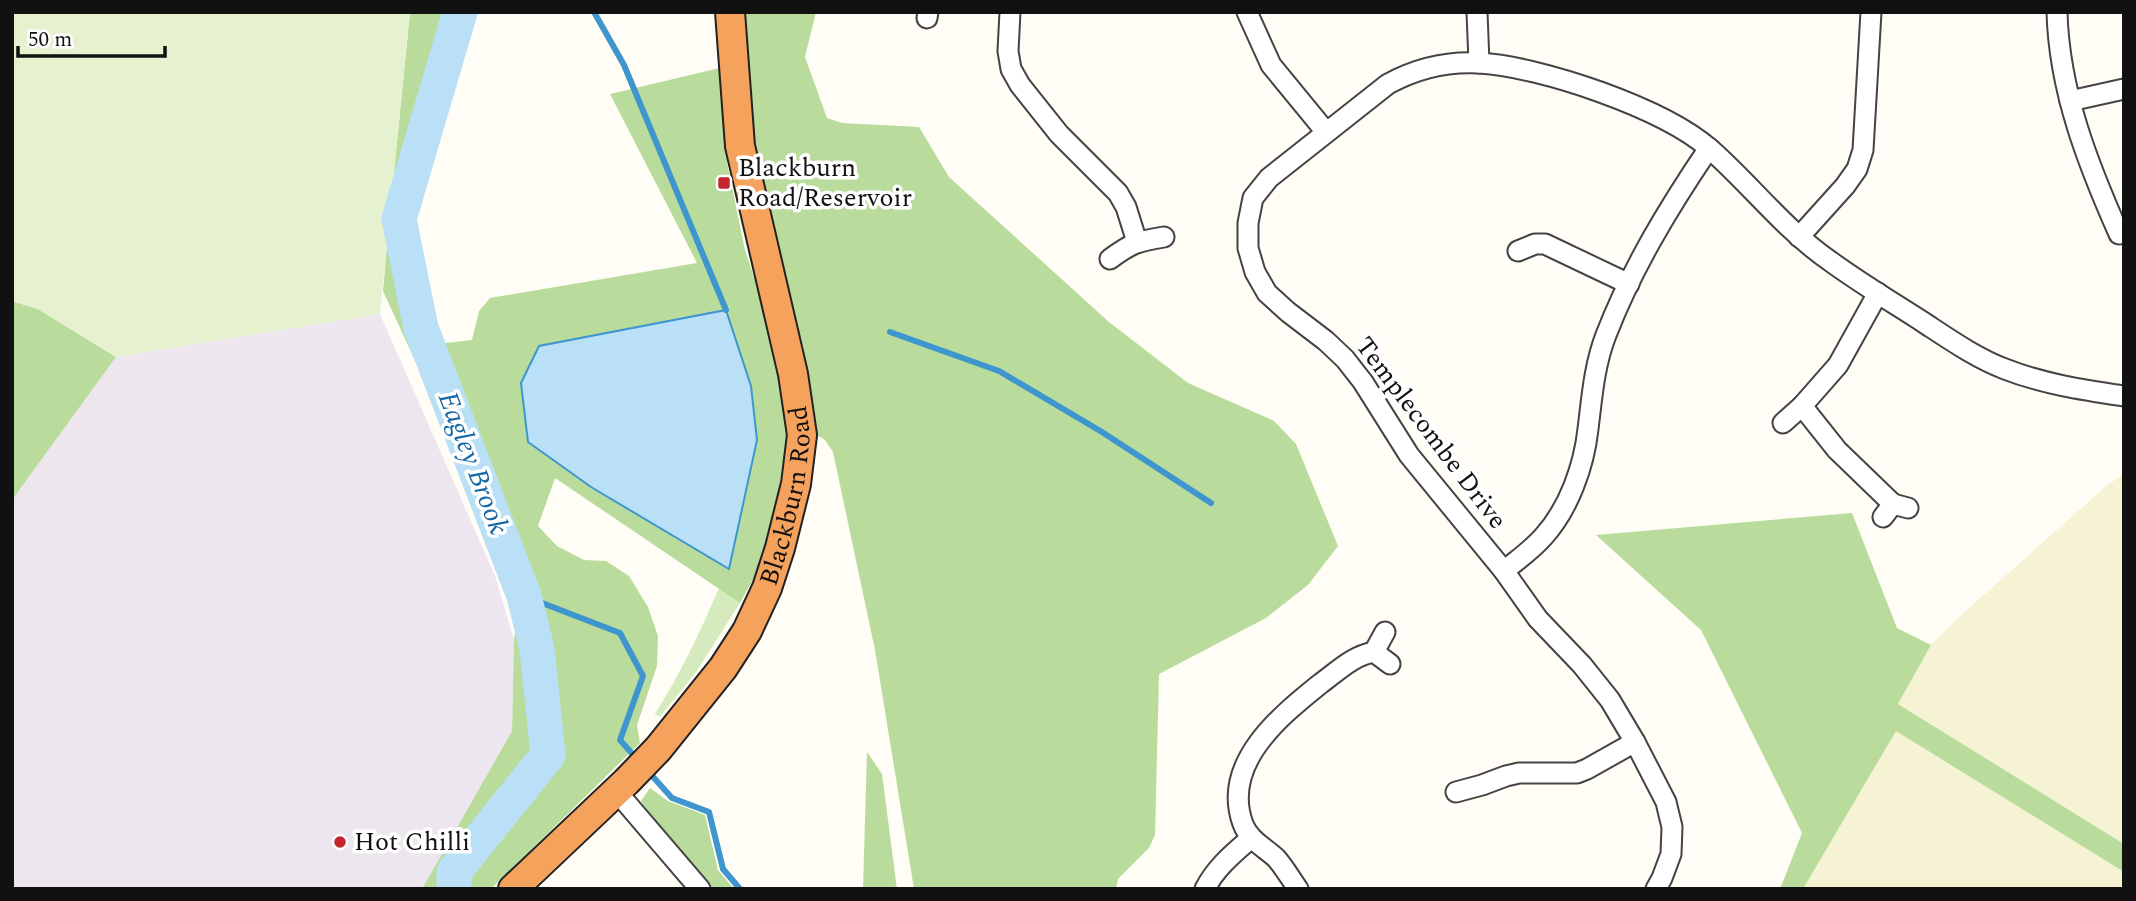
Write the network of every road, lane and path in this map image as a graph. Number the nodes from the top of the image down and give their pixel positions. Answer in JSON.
{"nodes":[{"id":1,"x":730,"y":12,"type":"edge"},
{"id":2,"x":1010,"y":12,"type":"edge"},
{"id":3,"x":1247,"y":12,"type":"edge"},
{"id":4,"x":1476,"y":12,"type":"edge"},
{"id":5,"x":1871,"y":12,"type":"edge"},
{"id":6,"x":2057,"y":12,"type":"edge"},
{"id":7,"x":1479,"y":63,"type":"junction"},
{"id":8,"x":2124,"y":89,"type":"edge"},
{"id":9,"x":2070,"y":101,"type":"junction"},
{"id":10,"x":1326,"y":132,"type":"junction"},
{"id":11,"x":1709,"y":148,"type":"junction"},
{"id":12,"x":2119,"y":234,"type":"dead end"},
{"id":13,"x":1164,"y":237,"type":"dead end"},
{"id":14,"x":1799,"y":237,"type":"junction"},
{"id":15,"x":1137,"y":242,"type":"junction"},
{"id":16,"x":1515,"y":253,"type":"dead end"},
{"id":17,"x":1110,"y":259,"type":"dead end"},
{"id":18,"x":1629,"y":284,"type":"junction"},
{"id":19,"x":1878,"y":293,"type":"junction"},
{"id":20,"x":2124,"y":396,"type":"edge"},
{"id":21,"x":1802,"y":406,"type":"junction"},
{"id":22,"x":1783,"y":424,"type":"dead end"},
{"id":23,"x":1894,"y":509,"type":"dead end"},
{"id":24,"x":1504,"y":572,"type":"junction"},
{"id":25,"x":1385,"y":632,"type":"dead end"},
{"id":26,"x":1636,"y":742,"type":"junction"},
{"id":27,"x":622,"y":787,"type":"junction"},
{"id":28,"x":1456,"y":792,"type":"dead end"},
{"id":29,"x":1251,"y":838,"type":"junction"},
{"id":30,"x":513,"y":889,"type":"edge"},
{"id":31,"x":701,"y":889,"type":"edge"},
{"id":32,"x":1205,"y":889,"type":"edge"},
{"id":33,"x":1298,"y":889,"type":"edge"},
{"id":34,"x":1656,"y":889,"type":"edge"}],
"edges":[{"from":1,"to":27,"type":"highway","name":"Blackburn Road"},
{"from":2,"to":15,"type":"street"},
{"from":3,"to":10,"type":"street"},
{"from":4,"to":7,"type":"street"},
{"from":5,"to":14,"type":"street"},
{"from":6,"to":9,"type":"street"},
{"from":7,"to":10,"type":"street","name":"Templecombe Drive"},
{"from":7,"to":11,"type":"street","name":"Templecombe Drive"},
{"from":8,"to":9,"type":"street"},
{"from":9,"to":12,"type":"street"},
{"from":10,"to":24,"type":"street","name":"Templecombe Drive"},
{"from":11,"to":14,"type":"street","name":"Templecombe Drive"},
{"from":11,"to":18,"type":"street"},
{"from":13,"to":15,"type":"street"},
{"from":14,"to":19,"type":"street","name":"Templecombe Drive"},
{"from":15,"to":17,"type":"street"},
{"from":16,"to":18,"type":"street"},
{"from":18,"to":24,"type":"street"},
{"from":19,"to":20,"type":"street","name":"Templecombe Drive"},
{"from":19,"to":21,"type":"street"},
{"from":21,"to":22,"type":"street"},
{"from":21,"to":23,"type":"street"},
{"from":24,"to":26,"type":"street","name":"Templecombe Drive"},
{"from":25,"to":29,"type":"street"},
{"from":26,"to":28,"type":"street"},
{"from":26,"to":34,"type":"street","name":"Templecombe Drive"},
{"from":27,"to":30,"type":"highway","name":"Blackburn Road"},
{"from":27,"to":31,"type":"street"},
{"from":29,"to":32,"type":"street"},
{"from":29,"to":33,"type":"street"}]}
